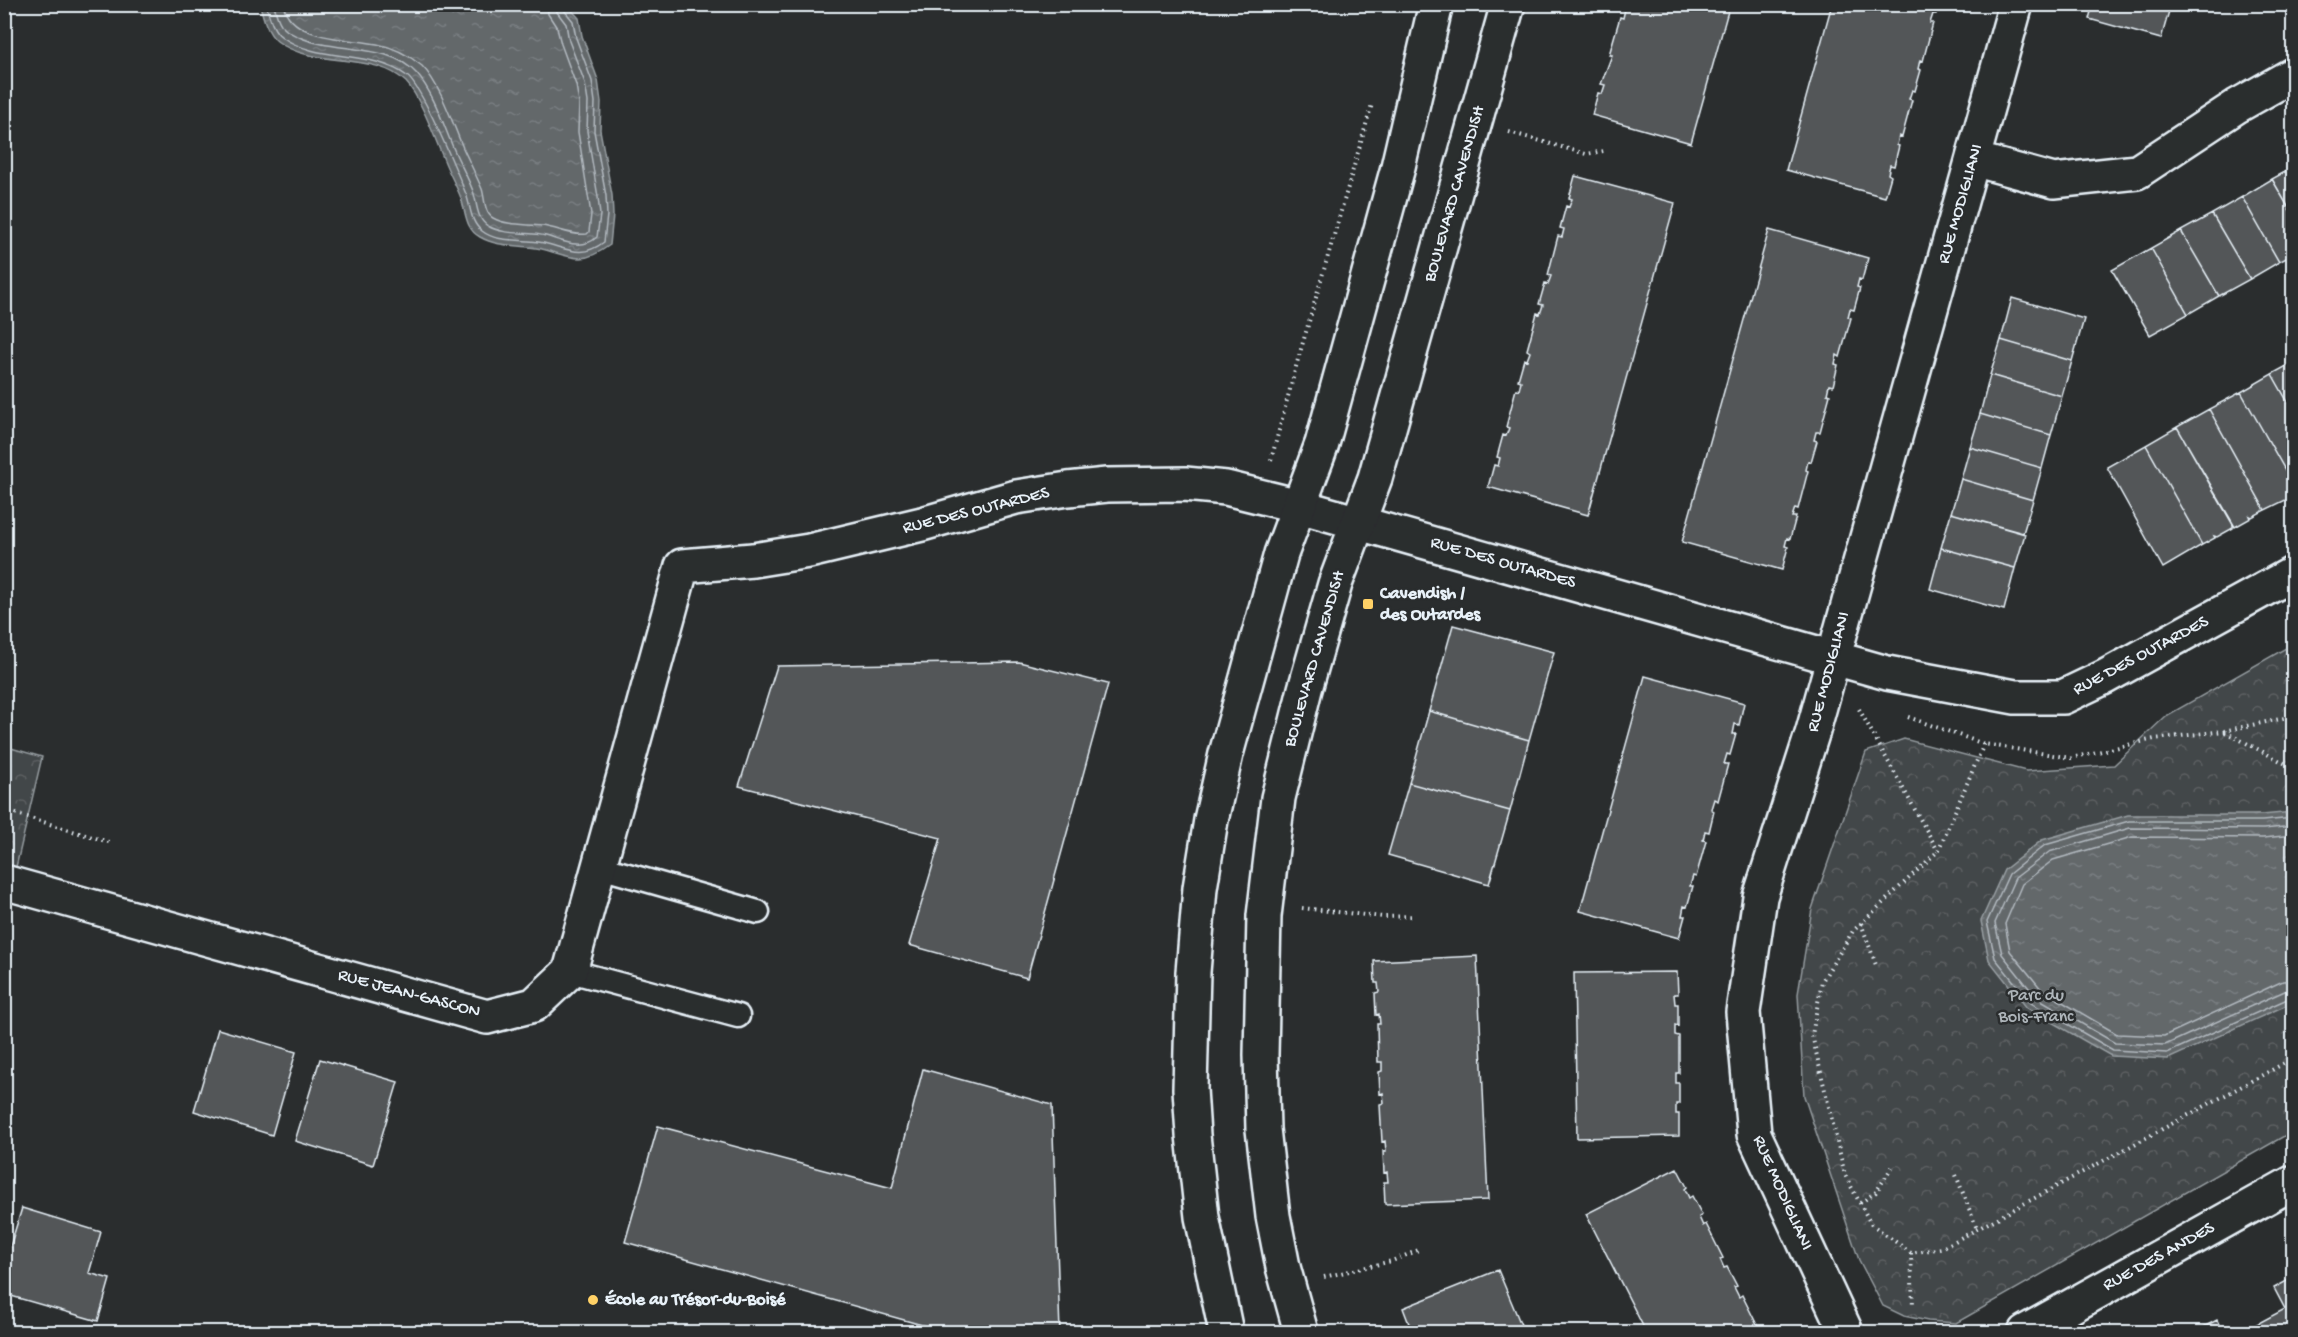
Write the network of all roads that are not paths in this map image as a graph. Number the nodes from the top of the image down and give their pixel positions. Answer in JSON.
{"nodes":[{"id":1,"x":1436,"y":4,"type":"edge"},
{"id":2,"x":1508,"y":4,"type":"edge"},
{"id":3,"x":2016,"y":4,"type":"edge"},
{"id":4,"x":2294,"y":74,"type":"edge"},
{"id":5,"x":1974,"y":159,"type":"junction"},
{"id":6,"x":1299,"y":506,"type":"junction"},
{"id":7,"x":1357,"y":522,"type":"junction"},
{"id":8,"x":2294,"y":573,"type":"edge"},
{"id":9,"x":1832,"y":658,"type":"junction"},
{"id":10,"x":600,"y":867,"type":"junction"},
{"id":11,"x":7,"y":892,"type":"edge"},
{"id":12,"x":758,"y":912,"type":"dead end"},
{"id":13,"x":570,"y":971,"type":"junction"},
{"id":14,"x":738,"y":1016,"type":"dead end"},
{"id":15,"x":2294,"y":1182,"type":"edge"},
{"id":16,"x":1226,"y":1332,"type":"edge"},
{"id":17,"x":1300,"y":1332,"type":"edge"},
{"id":18,"x":1845,"y":1332,"type":"edge"},
{"id":19,"x":2025,"y":1332,"type":"edge"}],
"edges":[{"from":1,"to":6,"type":"street"},
{"from":2,"to":7,"type":"street","name":"BOULEVARD CAVENDISH"},
{"from":3,"to":5,"type":"street","name":"RUE MODIGLIANI"},
{"from":4,"to":5,"type":"street"},
{"from":5,"to":9,"type":"street","name":"RUE MODIGLIANI"},
{"from":6,"to":7,"type":"street","name":"RUE DES OUTARDES"},
{"from":6,"to":10,"type":"street","name":"RUE DES OUTARDES"},
{"from":6,"to":16,"type":"street"},
{"from":7,"to":9,"type":"street","name":"RUE DES OUTARDES"},
{"from":7,"to":17,"type":"street","name":"BOULEVARD CAVENDISH"},
{"from":8,"to":9,"type":"street","name":"RUE DES OUTARDES"},
{"from":9,"to":18,"type":"street","name":"RUE MODIGLIANI"},
{"from":10,"to":12,"type":"lane"},
{"from":10,"to":13,"type":"street"},
{"from":11,"to":13,"type":"street","name":"RUE JEAN-GASCON"},
{"from":13,"to":14,"type":"lane"},
{"from":15,"to":19,"type":"street","name":"RUE DES ANDES"}]}
